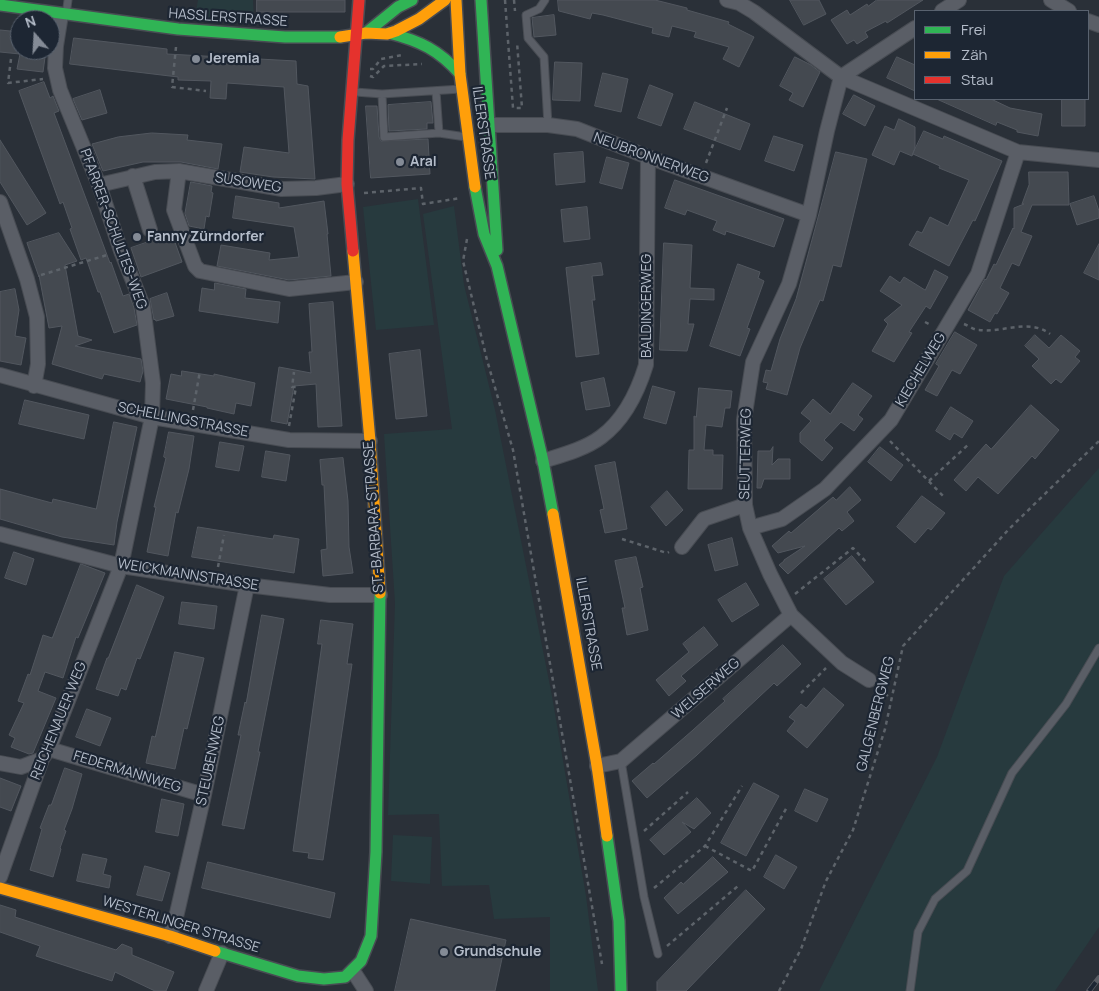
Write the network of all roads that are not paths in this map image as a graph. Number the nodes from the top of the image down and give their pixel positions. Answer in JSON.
{"nodes":[{"id":1,"x":68,"y":0,"type":"edge"},
{"id":2,"x":359,"y":0,"type":"edge"},
{"id":3,"x":445,"y":0,"type":"edge"},
{"id":4,"x":456,"y":0,"type":"edge"},
{"id":5,"x":481,"y":0,"type":"edge"},
{"id":6,"x":545,"y":0,"type":"edge"},
{"id":7,"x":959,"y":0,"type":"edge"},
{"id":8,"x":1050,"y":0,"type":"edge"},
{"id":9,"x":409,"y":1,"type":"edge"},
{"id":10,"x":736,"y":1,"type":"edge"},
{"id":11,"x":0,"y":5,"type":"edge"},
{"id":12,"x":944,"y":10,"type":"edge"},
{"id":13,"x":1067,"y":10,"type":"edge"},
{"id":14,"x":64,"y":15,"type":"junction"},
{"id":15,"x":914,"y":29,"type":"edge"},
{"id":16,"x":389,"y":33,"type":"junction"},
{"id":17,"x":361,"y":34,"type":"junction"},
{"id":18,"x":460,"y":74,"type":"junction"},
{"id":19,"x":841,"y":77,"type":"junction"},
{"id":20,"x":462,"y":89,"type":"junction"},
{"id":21,"x":436,"y":91,"type":"junction"},
{"id":22,"x":353,"y":92,"type":"junction"},
{"id":23,"x":382,"y":94,"type":"junction"},
{"id":24,"x":489,"y":125,"type":"junction"},
{"id":25,"x":548,"y":125,"type":"junction"},
{"id":26,"x":439,"y":133,"type":"junction"},
{"id":27,"x":467,"y":137,"type":"junction"},
{"id":28,"x":1018,"y":152,"type":"junction"},
{"id":29,"x":648,"y":157,"type":"junction"},
{"id":30,"x":1099,"y":160,"type":"edge"},
{"id":31,"x":179,"y":171,"type":"junction"},
{"id":32,"x":133,"y":176,"type":"junction"},
{"id":33,"x":99,"y":185,"type":"junction"},
{"id":34,"x":347,"y":189,"type":"junction"},
{"id":35,"x":0,"y":202,"type":"edge"},
{"id":36,"x":809,"y":215,"type":"junction"},
{"id":37,"x":150,"y":230,"type":"dead end"},
{"id":38,"x":497,"y":266,"type":"junction"},
{"id":39,"x":356,"y":282,"type":"junction"},
{"id":40,"x":0,"y":375,"type":"edge"},
{"id":41,"x":34,"y":386,"type":"junction"},
{"id":42,"x":152,"y":417,"type":"junction"},
{"id":43,"x":370,"y":441,"type":"junction"},
{"id":44,"x":543,"y":461,"type":"junction"},
{"id":45,"x":745,"y":504,"type":"junction"},
{"id":46,"x":750,"y":528,"type":"junction"},
{"id":47,"x":0,"y":534,"type":"edge"},
{"id":48,"x":682,"y":547,"type":"road end"},
{"id":49,"x":121,"y":566,"type":"junction"},
{"id":50,"x":247,"y":585,"type":"junction"},
{"id":51,"x":380,"y":595,"type":"junction"},
{"id":52,"x":787,"y":609,"type":"junction"},
{"id":53,"x":1099,"y":648,"type":"edge"},
{"id":54,"x":869,"y":680,"type":"dead end"},
{"id":55,"x":46,"y":754,"type":"junction"},
{"id":56,"x":621,"y":761,"type":"junction"},
{"id":57,"x":0,"y":763,"type":"edge"},
{"id":58,"x":596,"y":766,"type":"junction"},
{"id":59,"x":204,"y":795,"type":"junction"},
{"id":60,"x":0,"y":877,"type":"edge"},
{"id":61,"x":0,"y":888,"type":"edge"},
{"id":62,"x":170,"y":936,"type":"junction"},
{"id":63,"x":222,"y":953,"type":"junction"},
{"id":64,"x":658,"y":954,"type":"road end"},
{"id":65,"x":353,"y":970,"type":"junction"},
{"id":66,"x":206,"y":991,"type":"edge"},
{"id":67,"x":366,"y":991,"type":"edge"},
{"id":68,"x":621,"y":991,"type":"edge"},
{"id":69,"x":910,"y":991,"type":"edge"}],
"edges":[{"from":1,"to":14,"type":"lane"},
{"from":2,"to":17,"type":"street","name":"ST.-BARBARA-STRASSE"},
{"from":3,"to":16,"type":"street","name":"HASSLERSTRASSE"},
{"from":4,"to":18,"type":"street","name":"ILLERSTRASSE"},
{"from":5,"to":24,"type":"street","name":"ILLERSTRASSE"},
{"from":6,"to":25,"type":"lane"},
{"from":7,"to":12,"type":"street"},
{"from":8,"to":13,"type":"street"},
{"from":9,"to":17,"type":"street"},
{"from":10,"to":19,"type":"street"},
{"from":11,"to":14,"type":"street","name":"HASSLERSTRASSE"},
{"from":14,"to":17,"type":"street","name":"HASSLERSTRASSE"},
{"from":14,"to":33,"type":"street","name":"PFARRER-SCHULTES-WEG"},
{"from":15,"to":19,"type":"street"},
{"from":16,"to":17,"type":"street","name":"HASSLERSTRASSE"},
{"from":16,"to":18,"type":"street"},
{"from":17,"to":22,"type":"street","name":"ST.-BARBARA-STRASSE"},
{"from":18,"to":20,"type":"street","name":"ILLERSTRASSE"},
{"from":19,"to":28,"type":"street"},
{"from":19,"to":36,"type":"street","name":"SEUTTERWEG"},
{"from":20,"to":21,"type":"lane"},
{"from":20,"to":27,"type":"street","name":"ILLERSTRASSE"},
{"from":21,"to":23,"type":"lane"},
{"from":21,"to":26,"type":"lane"},
{"from":22,"to":23,"type":"lane"},
{"from":22,"to":34,"type":"street","name":"ST.-BARBARA-STRASSE"},
{"from":23,"to":26,"type":"lane"},
{"from":24,"to":25,"type":"street","name":"NEUBRONNERWEG"},
{"from":24,"to":38,"type":"street","name":"ILLERSTRASSE"},
{"from":25,"to":29,"type":"street","name":"NEUBRONNERWEG"},
{"from":26,"to":27,"type":"lane"},
{"from":27,"to":38,"type":"street","name":"ILLERSTRASSE"},
{"from":28,"to":30,"type":"street"},
{"from":28,"to":46,"type":"street","name":"KIECHELWEG"},
{"from":29,"to":36,"type":"street","name":"NEUBRONNERWEG"},
{"from":29,"to":44,"type":"street","name":"BALDINGERWEG"},
{"from":31,"to":32,"type":"street","name":"SUSOWEG"},
{"from":31,"to":34,"type":"street","name":"SUSOWEG"},
{"from":31,"to":39,"type":"street"},
{"from":32,"to":33,"type":"street","name":"SUSOWEG"},
{"from":32,"to":37,"type":"street"},
{"from":33,"to":42,"type":"street","name":"PFARRER-SCHULTES-WEG"},
{"from":34,"to":39,"type":"street","name":"ST.-BARBARA-STRASSE"},
{"from":35,"to":41,"type":"street"},
{"from":36,"to":45,"type":"street","name":"SEUTTERWEG"},
{"from":38,"to":44,"type":"street","name":"ILLERSTRASSE"},
{"from":39,"to":43,"type":"street","name":"ST.-BARBARA-STRASSE"},
{"from":40,"to":41,"type":"street","name":"SCHELLINGSTRASSE"},
{"from":41,"to":42,"type":"street","name":"SCHELLINGSTRASSE"},
{"from":42,"to":43,"type":"street","name":"SCHELLINGSTRASSE"},
{"from":42,"to":49,"type":"street","name":"PFARRER-SCHULTES-WEG"},
{"from":43,"to":51,"type":"street","name":"ST.-BARBARA-STRASSE"},
{"from":44,"to":58,"type":"street","name":"ILLERSTRASSE"},
{"from":45,"to":46,"type":"street","name":"SEUTTERWEG"},
{"from":45,"to":48,"type":"street"},
{"from":46,"to":52,"type":"street","name":"SEUTTERWEG"},
{"from":47,"to":49,"type":"street","name":"WEICKMANNSTRASSE"},
{"from":49,"to":50,"type":"street","name":"WEICKMANNSTRASSE"},
{"from":49,"to":55,"type":"street","name":"REICHENAUER WEG"},
{"from":50,"to":51,"type":"street","name":"WEICKMANNSTRASSE"},
{"from":50,"to":59,"type":"street","name":"STEUBENWEG"},
{"from":51,"to":65,"type":"street","name":"ST.-BARBARA-STRASSE"},
{"from":52,"to":54,"type":"street","name":"SEUTTERWEG"},
{"from":52,"to":56,"type":"street","name":"WELSERWEG"},
{"from":53,"to":69,"type":"lane"},
{"from":55,"to":57,"type":"street"},
{"from":55,"to":59,"type":"street","name":"FEDERMANNWEG"},
{"from":55,"to":60,"type":"street","name":"REICHENAUER WEG"},
{"from":56,"to":58,"type":"street","name":"WELSERWEG"},
{"from":56,"to":64,"type":"lane"},
{"from":58,"to":68,"type":"street","name":"ILLERSTRASSE"},
{"from":59,"to":62,"type":"street","name":"STEUBENWEG"},
{"from":61,"to":62,"type":"street","name":"WESTERLINGER STRASSE"},
{"from":62,"to":63,"type":"street","name":"WESTERLINGER STRASSE"},
{"from":63,"to":65,"type":"street","name":"WESTERLINGER STRASSE"},
{"from":63,"to":66,"type":"street"},
{"from":65,"to":67,"type":"street"}]}
